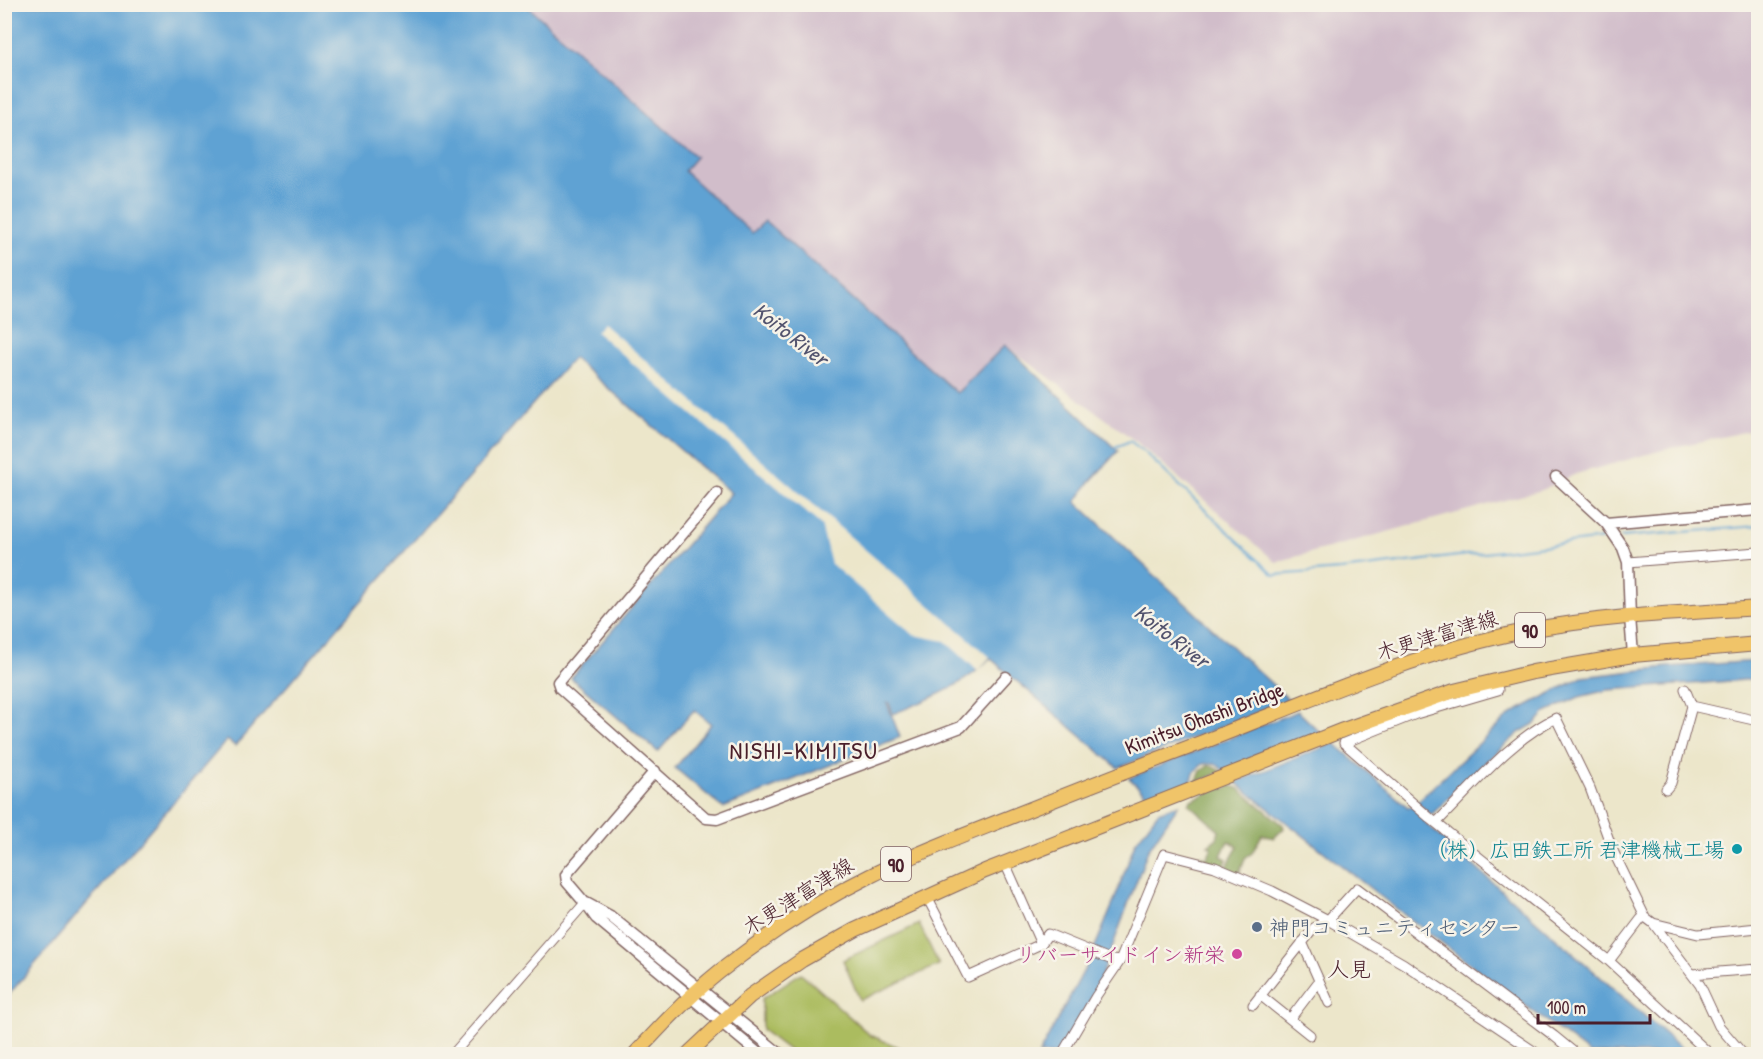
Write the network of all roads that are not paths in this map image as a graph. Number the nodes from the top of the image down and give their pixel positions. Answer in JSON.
{"nodes":[{"id":1,"x":1556,"y":477,"type":"dead end"},
{"id":2,"x":717,"y":493,"type":"dead end"},
{"id":3,"x":1758,"y":510,"type":"edge"},
{"id":4,"x":1606,"y":523,"type":"junction"},
{"id":5,"x":1758,"y":552,"type":"edge"},
{"id":6,"x":1628,"y":562,"type":"junction"},
{"id":7,"x":1758,"y":608,"type":"edge"},
{"id":8,"x":1630,"y":617,"type":"junction"},
{"id":9,"x":1758,"y":644,"type":"edge"},
{"id":10,"x":1634,"y":655,"type":"junction"},
{"id":11,"x":1006,"y":677,"type":"dead end"},
{"id":12,"x":1495,"y":681,"type":"junction"},
{"id":13,"x":1685,"y":689,"type":"dead end"},
{"id":14,"x":1311,"y":699,"type":"joint"},
{"id":15,"x":1692,"y":706,"type":"junction"},
{"id":16,"x":1758,"y":721,"type":"edge"},
{"id":17,"x":655,"y":771,"type":"junction"},
{"id":18,"x":1113,"y":777,"type":"joint"},
{"id":19,"x":1666,"y":789,"type":"dead end"},
{"id":20,"x":1434,"y":821,"type":"junction"},
{"id":21,"x":1005,"y":863,"type":"junction"},
{"id":22,"x":927,"y":897,"type":"junction"},
{"id":23,"x":585,"y":903,"type":"junction"},
{"id":24,"x":1328,"y":920,"type":"junction"},
{"id":25,"x":1649,"y":920,"type":"junction"},
{"id":26,"x":1758,"y":928,"type":"edge"},
{"id":27,"x":1302,"y":942,"type":"junction"},
{"id":28,"x":1041,"y":944,"type":"junction"},
{"id":29,"x":1116,"y":961,"type":"junction"},
{"id":30,"x":1609,"y":961,"type":"junction"},
{"id":31,"x":1758,"y":969,"type":"edge"},
{"id":32,"x":1692,"y":974,"type":"junction"},
{"id":33,"x":1319,"y":981,"type":"junction"},
{"id":34,"x":694,"y":994,"type":"junction"},
{"id":35,"x":1260,"y":995,"type":"junction"},
{"id":36,"x":1329,"y":1003,"type":"dead end"},
{"id":37,"x":1253,"y":1005,"type":"dead end"},
{"id":38,"x":724,"y":1019,"type":"junction"},
{"id":39,"x":1290,"y":1019,"type":"junction"},
{"id":40,"x":1310,"y":1035,"type":"dead end"},
{"id":41,"x":453,"y":1054,"type":"edge"},
{"id":42,"x":635,"y":1054,"type":"edge"},
{"id":43,"x":688,"y":1054,"type":"edge"},
{"id":44,"x":759,"y":1054,"type":"edge"},
{"id":45,"x":780,"y":1054,"type":"edge"},
{"id":46,"x":1062,"y":1054,"type":"edge"},
{"id":47,"x":1538,"y":1054,"type":"edge"},
{"id":48,"x":1576,"y":1054,"type":"edge"},
{"id":49,"x":1710,"y":1054,"type":"edge"},
{"id":50,"x":1743,"y":1054,"type":"edge"}],
"edges":[{"from":1,"to":4,"type":"street"},
{"from":2,"to":17,"type":"street"},
{"from":3,"to":4,"type":"street"},
{"from":4,"to":6,"type":"street"},
{"from":5,"to":6,"type":"street"},
{"from":6,"to":8,"type":"street"},
{"from":7,"to":8,"type":"main road","name":"木更津富津線","number":"90"},
{"from":8,"to":10,"type":"street"},
{"from":8,"to":14,"type":"main road","name":"木更津富津線","number":"90"},
{"from":9,"to":10,"type":"main road","number":"90"},
{"from":10,"to":12,"type":"main road","number":"90"},
{"from":11,"to":17,"type":"street"},
{"from":12,"to":20,"type":"street"},
{"from":12,"to":21,"type":"main road","number":"90"},
{"from":13,"to":15,"type":"street"},
{"from":14,"to":18,"type":"main road","name":"Kimitsu Ōhashi Bridge","number":"90"},
{"from":15,"to":16,"type":"street"},
{"from":15,"to":19,"type":"street"},
{"from":17,"to":23,"type":"street"},
{"from":18,"to":34,"type":"main road","name":"木更津富津線","number":"90"},
{"from":20,"to":25,"type":"street"},
{"from":20,"to":30,"type":"street"},
{"from":21,"to":22,"type":"main road","number":"90"},
{"from":21,"to":28,"type":"street"},
{"from":22,"to":28,"type":"street"},
{"from":22,"to":38,"type":"main road","number":"90"},
{"from":23,"to":34,"type":"street"},
{"from":23,"to":41,"type":"street"},
{"from":24,"to":27,"type":"street"},
{"from":24,"to":29,"type":"street"},
{"from":24,"to":47,"type":"street"},
{"from":24,"to":48,"type":"street"},
{"from":25,"to":26,"type":"street"},
{"from":25,"to":30,"type":"street"},
{"from":25,"to":32,"type":"street"},
{"from":27,"to":33,"type":"street"},
{"from":27,"to":35,"type":"street"},
{"from":28,"to":29,"type":"street"},
{"from":29,"to":46,"type":"street"},
{"from":30,"to":49,"type":"street"},
{"from":31,"to":32,"type":"street"},
{"from":32,"to":50,"type":"street"},
{"from":33,"to":36,"type":"street"},
{"from":33,"to":39,"type":"street"},
{"from":34,"to":38,"type":"street"},
{"from":34,"to":42,"type":"main road","name":"木更津富津線","number":"90"},
{"from":35,"to":37,"type":"street"},
{"from":35,"to":39,"type":"street"},
{"from":38,"to":43,"type":"main road","number":"90"},
{"from":38,"to":44,"type":"street"},
{"from":38,"to":45,"type":"street"},
{"from":39,"to":40,"type":"street"}]}
